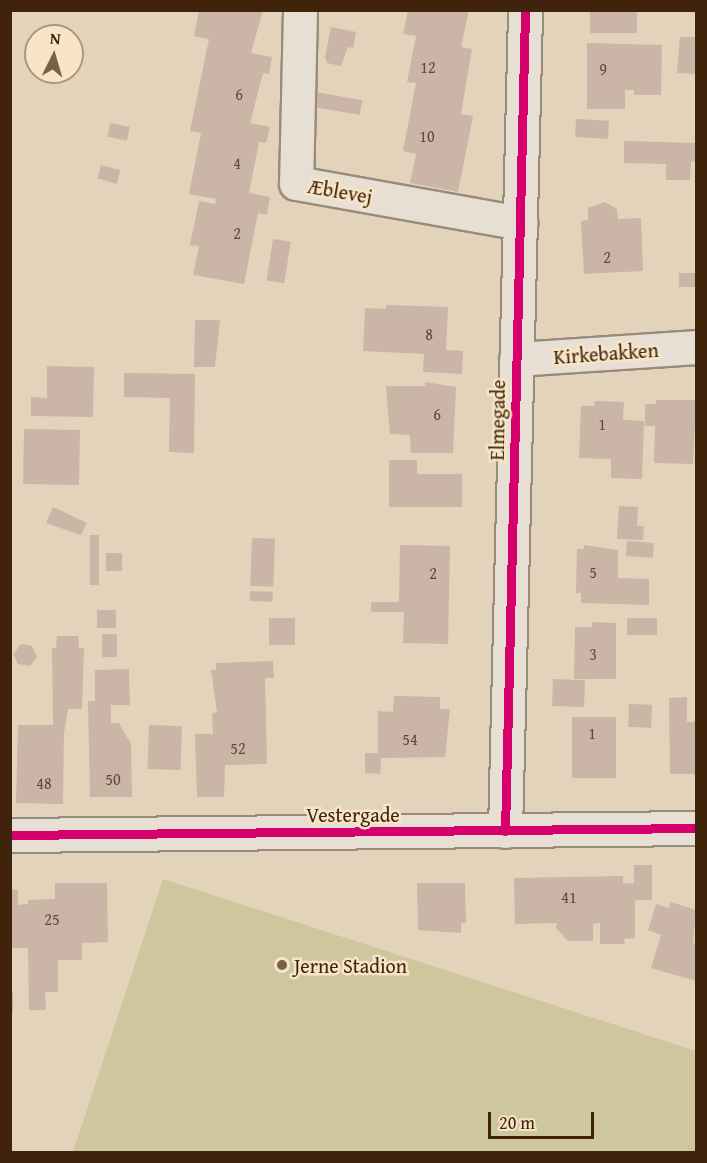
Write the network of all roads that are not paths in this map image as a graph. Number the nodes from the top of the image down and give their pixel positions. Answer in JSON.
{"nodes":[{"id":1,"x":300,"y":10,"type":"edge"},
{"id":2,"x":525,"y":10,"type":"edge"},
{"id":3,"x":520,"y":223,"type":"junction"},
{"id":4,"x":696,"y":347,"type":"edge"},
{"id":5,"x":516,"y":359,"type":"junction"},
{"id":6,"x":696,"y":828,"type":"edge"},
{"id":7,"x":505,"y":831,"type":"junction"},
{"id":8,"x":10,"y":835,"type":"edge"}],
"edges":[{"from":1,"to":3,"type":"street","name":"Æblevej"},
{"from":2,"to":3,"type":"street","name":"Elmegade"},
{"from":3,"to":5,"type":"street","name":"Elmegade"},
{"from":4,"to":5,"type":"street","name":"Kirkebakken"},
{"from":5,"to":7,"type":"street","name":"Elmegade"},
{"from":6,"to":7,"type":"street","name":"Vestergade"},
{"from":7,"to":8,"type":"street","name":"Vestergade"}]}
